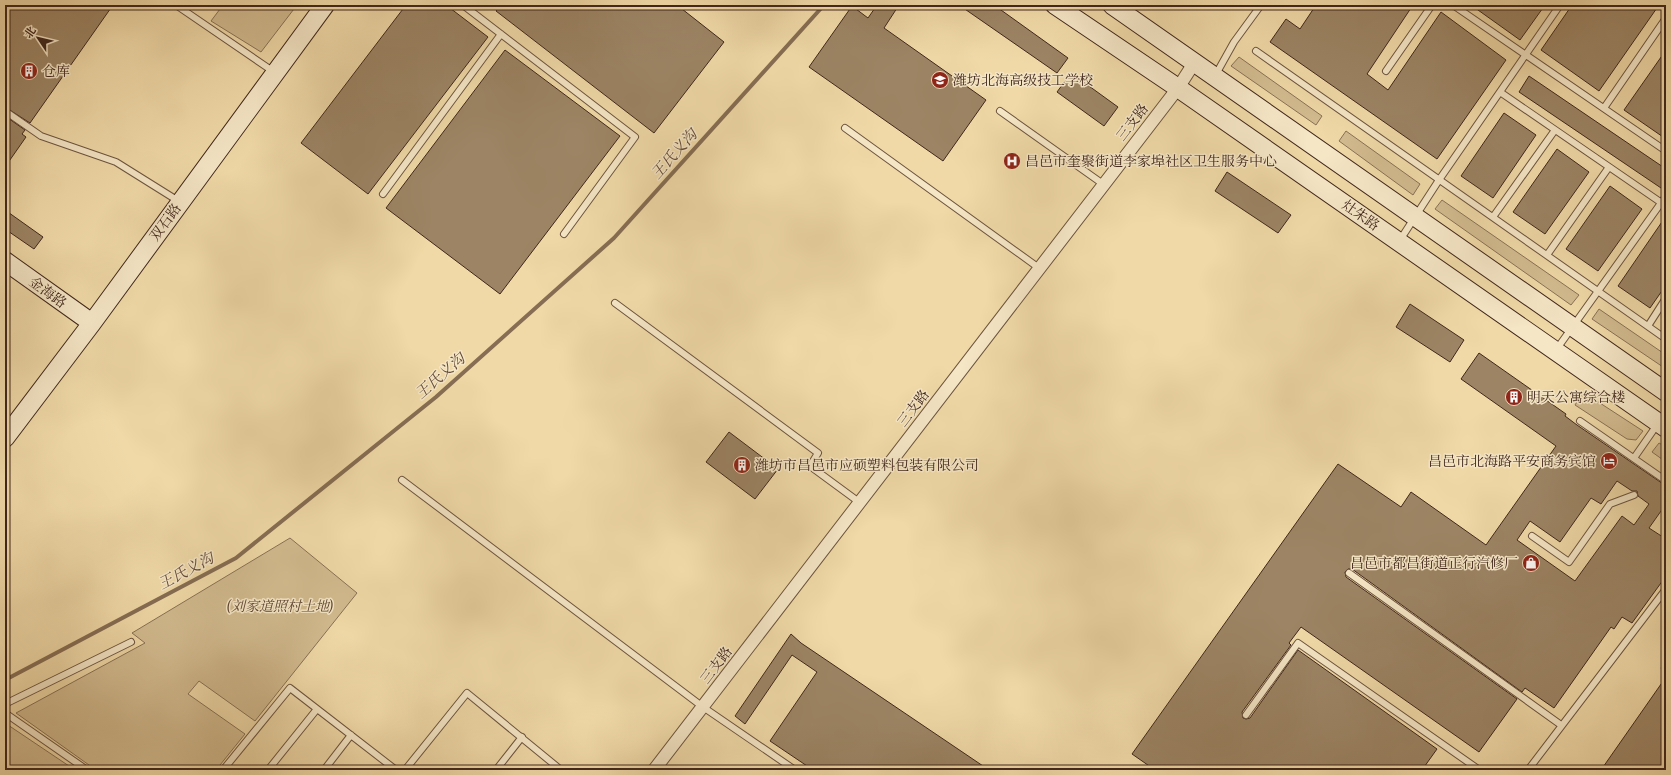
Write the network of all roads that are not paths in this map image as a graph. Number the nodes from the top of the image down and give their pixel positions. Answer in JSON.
{"nodes":[{"id":1,"x":176,"y":5,"type":"edge"},
{"id":2,"x":325,"y":5,"type":"edge"},
{"id":3,"x":463,"y":5,"type":"edge"},
{"id":4,"x":1055,"y":5,"type":"edge"},
{"id":5,"x":1112,"y":5,"type":"edge"},
{"id":6,"x":1261,"y":5,"type":"edge"},
{"id":7,"x":1432,"y":5,"type":"edge"},
{"id":8,"x":1453,"y":5,"type":"edge"},
{"id":9,"x":1560,"y":5,"type":"edge"},
{"id":10,"x":1666,"y":18,"type":"edge"},
{"id":11,"x":501,"y":34,"type":"junction"},
{"id":12,"x":1256,"y":51,"type":"dead end"},
{"id":13,"x":1526,"y":55,"type":"junction"},
{"id":14,"x":1194,"y":64,"type":"junction"},
{"id":15,"x":1386,"y":71,"type":"dead end"},
{"id":16,"x":275,"y":73,"type":"junction"},
{"id":17,"x":1214,"y":77,"type":"junction"},
{"id":18,"x":1178,"y":88,"type":"junction"},
{"id":19,"x":1500,"y":92,"type":"junction"},
{"id":20,"x":1604,"y":108,"type":"junction"},
{"id":21,"x":5,"y":111,"type":"edge"},
{"id":22,"x":1000,"y":111,"type":"dead end"},
{"id":23,"x":845,"y":128,"type":"dead end"},
{"id":24,"x":1555,"y":130,"type":"junction"},
{"id":25,"x":1666,"y":151,"type":"edge"},
{"id":26,"x":1609,"y":167,"type":"junction"},
{"id":27,"x":1439,"y":180,"type":"junction"},
{"id":28,"x":1103,"y":184,"type":"junction"},
{"id":29,"x":383,"y":194,"type":"dead end"},
{"id":30,"x":1666,"y":196,"type":"edge"},
{"id":31,"x":180,"y":202,"type":"junction"},
{"id":32,"x":1666,"y":206,"type":"edge"},
{"id":33,"x":1415,"y":218,"type":"junction"},
{"id":34,"x":1493,"y":218,"type":"junction"},
{"id":35,"x":564,"y":234,"type":"dead end"},
{"id":36,"x":1399,"y":241,"type":"junction"},
{"id":37,"x":1547,"y":255,"type":"junction"},
{"id":38,"x":5,"y":261,"type":"edge"},
{"id":39,"x":1039,"y":268,"type":"junction"},
{"id":40,"x":1598,"y":291,"type":"junction"},
{"id":41,"x":1666,"y":298,"type":"edge"},
{"id":42,"x":615,"y":303,"type":"dead end"},
{"id":43,"x":92,"y":323,"type":"junction"},
{"id":44,"x":1648,"y":326,"type":"junction"},
{"id":45,"x":1573,"y":327,"type":"junction"},
{"id":46,"x":1666,"y":339,"type":"edge"},
{"id":47,"x":1556,"y":351,"type":"junction"},
{"id":48,"x":1666,"y":392,"type":"edge"},
{"id":49,"x":1580,"y":420,"type":"dead end"},
{"id":50,"x":1664,"y":421,"type":"edge"},
{"id":51,"x":5,"y":438,"type":"edge"},
{"id":52,"x":1634,"y":458,"type":"junction"},
{"id":53,"x":1662,"y":478,"type":"dead end"},
{"id":54,"x":402,"y":480,"type":"dead end"},
{"id":55,"x":1634,"y":495,"type":"dead end"},
{"id":56,"x":859,"y":502,"type":"junction"},
{"id":57,"x":1532,"y":536,"type":"dead end"},
{"id":58,"x":1349,"y":573,"type":"dead end"},
{"id":59,"x":1666,"y":589,"type":"edge"},
{"id":60,"x":131,"y":642,"type":"dead end"},
{"id":61,"x":5,"y":704,"type":"edge"},
{"id":62,"x":702,"y":707,"type":"junction"},
{"id":63,"x":317,"y":709,"type":"junction"},
{"id":64,"x":5,"y":713,"type":"edge"},
{"id":65,"x":1246,"y":715,"type":"dead end"},
{"id":66,"x":1561,"y":725,"type":"junction"},
{"id":67,"x":351,"y":735,"type":"junction"},
{"id":68,"x":522,"y":738,"type":"junction"},
{"id":69,"x":87,"y":770,"type":"edge"},
{"id":70,"x":223,"y":770,"type":"edge"},
{"id":71,"x":268,"y":770,"type":"edge"},
{"id":72,"x":324,"y":770,"type":"edge"},
{"id":73,"x":396,"y":770,"type":"edge"},
{"id":74,"x":405,"y":770,"type":"edge"},
{"id":75,"x":496,"y":770,"type":"edge"},
{"id":76,"x":561,"y":770,"type":"edge"},
{"id":77,"x":654,"y":770,"type":"edge"},
{"id":78,"x":795,"y":770,"type":"edge"},
{"id":79,"x":1478,"y":770,"type":"edge"},
{"id":80,"x":1528,"y":770,"type":"edge"}],
"edges":[{"from":1,"to":16,"type":"lane"},
{"from":2,"to":16,"type":"main road","name":"双石路"},
{"from":3,"to":11,"type":"lane"},
{"from":4,"to":18,"type":"main road","name":"灶朱路"},
{"from":5,"to":14,"type":"main road","name":"灶朱路"},
{"from":6,"to":17,"type":"lane"},
{"from":7,"to":15,"type":"lane"},
{"from":8,"to":13,"type":"lane"},
{"from":9,"to":13,"type":"lane"},
{"from":10,"to":20,"type":"lane"},
{"from":11,"to":29,"type":"lane"},
{"from":11,"to":35,"type":"lane"},
{"from":12,"to":27,"type":"lane"},
{"from":13,"to":19,"type":"lane"},
{"from":13,"to":20,"type":"lane"},
{"from":14,"to":17,"type":"main road","name":"灶朱路"},
{"from":14,"to":18,"type":"street","name":"三支路"},
{"from":16,"to":31,"type":"main road","name":"双石路"},
{"from":17,"to":33,"type":"main road","name":"灶朱路"},
{"from":18,"to":28,"type":"street","name":"三支路"},
{"from":18,"to":36,"type":"main road","name":"灶朱路"},
{"from":19,"to":24,"type":"lane"},
{"from":19,"to":27,"type":"lane"},
{"from":20,"to":25,"type":"lane"},
{"from":21,"to":31,"type":"lane"},
{"from":22,"to":28,"type":"lane"},
{"from":23,"to":39,"type":"lane"},
{"from":24,"to":26,"type":"lane"},
{"from":24,"to":34,"type":"lane"},
{"from":26,"to":32,"type":"lane"},
{"from":26,"to":37,"type":"lane"},
{"from":27,"to":33,"type":"lane"},
{"from":27,"to":34,"type":"lane"},
{"from":28,"to":39,"type":"street","name":"三支路"},
{"from":30,"to":40,"type":"lane"},
{"from":31,"to":43,"type":"main road","name":"双石路"},
{"from":33,"to":36,"type":"lane"},
{"from":33,"to":45,"type":"main road","name":"灶朱路"},
{"from":34,"to":37,"type":"lane"},
{"from":36,"to":47,"type":"main road","name":"灶朱路"},
{"from":37,"to":40,"type":"lane"},
{"from":38,"to":43,"type":"main road","name":"金海路"},
{"from":39,"to":56,"type":"street","name":"三支路"},
{"from":40,"to":44,"type":"lane"},
{"from":40,"to":45,"type":"lane"},
{"from":41,"to":44,"type":"lane"},
{"from":42,"to":56,"type":"lane"},
{"from":43,"to":51,"type":"main road","name":"双石路"},
{"from":44,"to":46,"type":"lane"},
{"from":45,"to":47,"type":"lane"},
{"from":45,"to":48,"type":"main road","name":"灶朱路"},
{"from":47,"to":50,"type":"main road","name":"灶朱路"},
{"from":49,"to":52,"type":"lane"},
{"from":50,"to":52,"type":"lane"},
{"from":52,"to":53,"type":"lane"},
{"from":54,"to":62,"type":"lane"},
{"from":55,"to":57,"type":"lane"},
{"from":56,"to":62,"type":"street","name":"三支路"},
{"from":58,"to":66,"type":"lane"},
{"from":59,"to":66,"type":"lane"},
{"from":60,"to":61,"type":"lane"},
{"from":62,"to":77,"type":"street","name":"三支路"},
{"from":62,"to":78,"type":"lane"},
{"from":63,"to":67,"type":"lane"},
{"from":63,"to":70,"type":"lane"},
{"from":63,"to":71,"type":"lane"},
{"from":64,"to":69,"type":"lane"},
{"from":65,"to":79,"type":"lane"},
{"from":66,"to":80,"type":"lane"},
{"from":67,"to":72,"type":"lane"},
{"from":67,"to":73,"type":"lane"},
{"from":68,"to":74,"type":"lane"},
{"from":68,"to":75,"type":"lane"},
{"from":68,"to":76,"type":"lane"}]}
